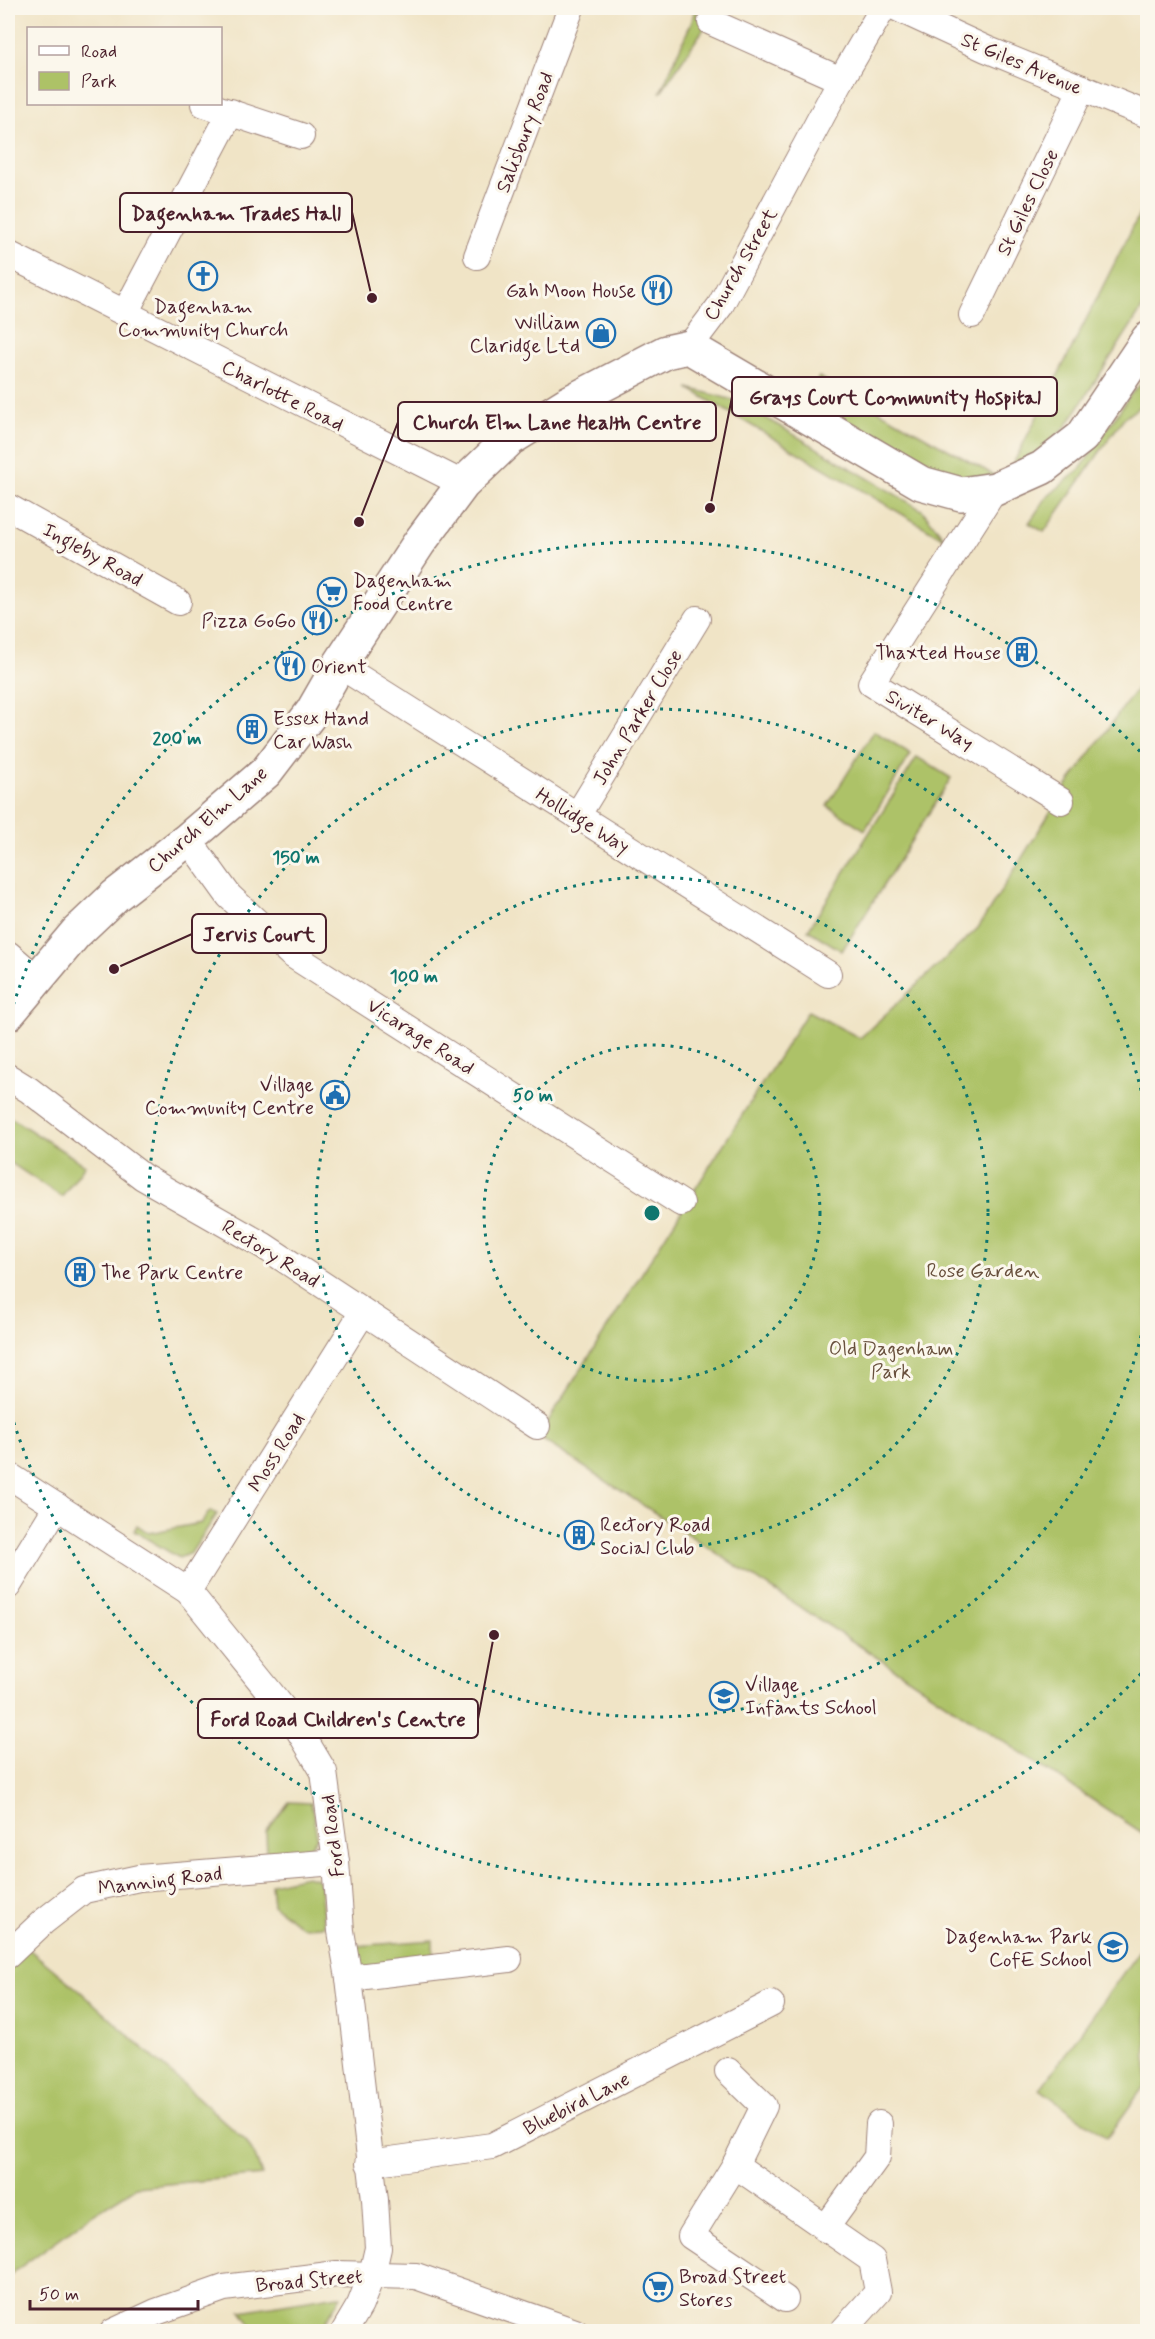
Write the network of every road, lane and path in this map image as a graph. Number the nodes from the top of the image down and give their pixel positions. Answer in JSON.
{"nodes":[{"id":1,"x":571,"y":8,"type":"edge"},
{"id":2,"x":883,"y":8,"type":"edge"},
{"id":3,"x":897,"y":8,"type":"edge"},
{"id":4,"x":711,"y":22,"type":"dead end"},
{"id":5,"x":841,"y":80,"type":"junction"},
{"id":6,"x":1082,"y":88,"type":"junction"},
{"id":7,"x":207,"y":105,"type":"edge"},
{"id":8,"x":231,"y":112,"type":"junction"},
{"id":9,"x":1148,"y":116,"type":"edge"},
{"id":10,"x":301,"y":136,"type":"dead end"},
{"id":11,"x":8,"y":254,"type":"edge"},
{"id":12,"x":477,"y":256,"type":"dead end"},
{"id":13,"x":125,"y":314,"type":"junction"},
{"id":14,"x":972,"y":315,"type":"dead end"},
{"id":15,"x":1148,"y":339,"type":"edge"},
{"id":16,"x":689,"y":347,"type":"junction"},
{"id":17,"x":463,"y":484,"type":"junction"},
{"id":18,"x":994,"y":489,"type":"junction"},
{"id":19,"x":8,"y":507,"type":"edge"},
{"id":20,"x":178,"y":602,"type":"dead end"},
{"id":21,"x":697,"y":619,"type":"dead end"},
{"id":22,"x":339,"y":665,"type":"junction"},
{"id":23,"x":1061,"y":801,"type":"dead end"},
{"id":24,"x":577,"y":816,"type":"junction"},
{"id":25,"x":188,"y":839,"type":"junction"},
{"id":26,"x":8,"y":954,"type":"edge"},
{"id":27,"x":828,"y":974,"type":"dead end"},
{"id":28,"x":36,"y":978,"type":"junction"},
{"id":29,"x":8,"y":1014,"type":"edge"},
{"id":30,"x":8,"y":1077,"type":"edge"},
{"id":31,"x":681,"y":1203,"type":"dead end"},
{"id":32,"x":363,"y":1312,"type":"junction"},
{"id":33,"x":537,"y":1426,"type":"dead end"},
{"id":34,"x":8,"y":1475,"type":"edge"},
{"id":35,"x":57,"y":1506,"type":"junction"},
{"id":36,"x":8,"y":1586,"type":"edge"},
{"id":37,"x":188,"y":1591,"type":"junction"},
{"id":38,"x":336,"y":1862,"type":"junction"},
{"id":39,"x":8,"y":1955,"type":"edge"},
{"id":40,"x":509,"y":1959,"type":"dead end"},
{"id":41,"x":349,"y":1978,"type":"junction"},
{"id":42,"x":771,"y":2004,"type":"dead end"},
{"id":43,"x":728,"y":2071,"type":"dead end"},
{"id":44,"x":879,"y":2124,"type":"dead end"},
{"id":45,"x":369,"y":2163,"type":"junction"},
{"id":46,"x":735,"y":2165,"type":"junction"},
{"id":47,"x":825,"y":2229,"type":"junction"},
{"id":48,"x":372,"y":2274,"type":"junction"},
{"id":49,"x":785,"y":2299,"type":"dead end"},
{"id":50,"x":113,"y":2331,"type":"edge"},
{"id":51,"x":344,"y":2331,"type":"edge"},
{"id":52,"x":575,"y":2331,"type":"edge"},
{"id":53,"x":842,"y":2331,"type":"edge"}],
"edges":[{"from":1,"to":12,"type":"street","name":"Salisbury Road"},
{"from":2,"to":5,"type":"street","name":"Church Street"},
{"from":3,"to":6,"type":"street","name":"St Giles Avenue"},
{"from":4,"to":5,"type":"street"},
{"from":5,"to":16,"type":"street","name":"Church Street"},
{"from":6,"to":9,"type":"street","name":"St Giles Avenue"},
{"from":6,"to":14,"type":"street","name":"St Giles Close"},
{"from":7,"to":8,"type":"street"},
{"from":8,"to":10,"type":"street"},
{"from":8,"to":13,"type":"street"},
{"from":11,"to":13,"type":"street","name":"Charlotte Road"},
{"from":13,"to":17,"type":"street","name":"Charlotte Road"},
{"from":15,"to":18,"type":"street"},
{"from":16,"to":17,"type":"street"},
{"from":16,"to":18,"type":"street"},
{"from":17,"to":22,"type":"street","name":"Church Elm Lane"},
{"from":18,"to":23,"type":"street","name":"Siviter Way"},
{"from":19,"to":20,"type":"street","name":"Ingleby Road"},
{"from":21,"to":24,"type":"street","name":"John Parker Close"},
{"from":22,"to":24,"type":"street","name":"Hollidge Way"},
{"from":22,"to":25,"type":"street","name":"Church Elm Lane"},
{"from":24,"to":27,"type":"street","name":"Hollidge Way"},
{"from":25,"to":28,"type":"street","name":"Church Elm Lane"},
{"from":25,"to":31,"type":"street","name":"Vicarage Road"},
{"from":26,"to":28,"type":"street"},
{"from":28,"to":29,"type":"street","name":"Church Elm Lane"},
{"from":30,"to":32,"type":"street","name":"Rectory Road"},
{"from":32,"to":33,"type":"street","name":"Rectory Road"},
{"from":32,"to":37,"type":"street","name":"Moss Road"},
{"from":34,"to":35,"type":"street","name":"Ford Road"},
{"from":35,"to":36,"type":"street"},
{"from":35,"to":37,"type":"street","name":"Ford Road"},
{"from":37,"to":38,"type":"street","name":"Ford Road"},
{"from":38,"to":39,"type":"street","name":"Manning Road"},
{"from":38,"to":41,"type":"street","name":"Ford Road"},
{"from":40,"to":41,"type":"street"},
{"from":41,"to":45,"type":"street","name":"Ford Road"},
{"from":42,"to":45,"type":"street","name":"Bluebird Lane"},
{"from":43,"to":46,"type":"street"},
{"from":44,"to":47,"type":"street"},
{"from":45,"to":48,"type":"street","name":"Ford Road"},
{"from":46,"to":47,"type":"street"},
{"from":46,"to":49,"type":"street"},
{"from":47,"to":53,"type":"street"},
{"from":48,"to":50,"type":"street","name":"Broad Street"},
{"from":48,"to":51,"type":"street","name":"Ford Road"},
{"from":48,"to":52,"type":"street","name":"Broad Street"}]}
